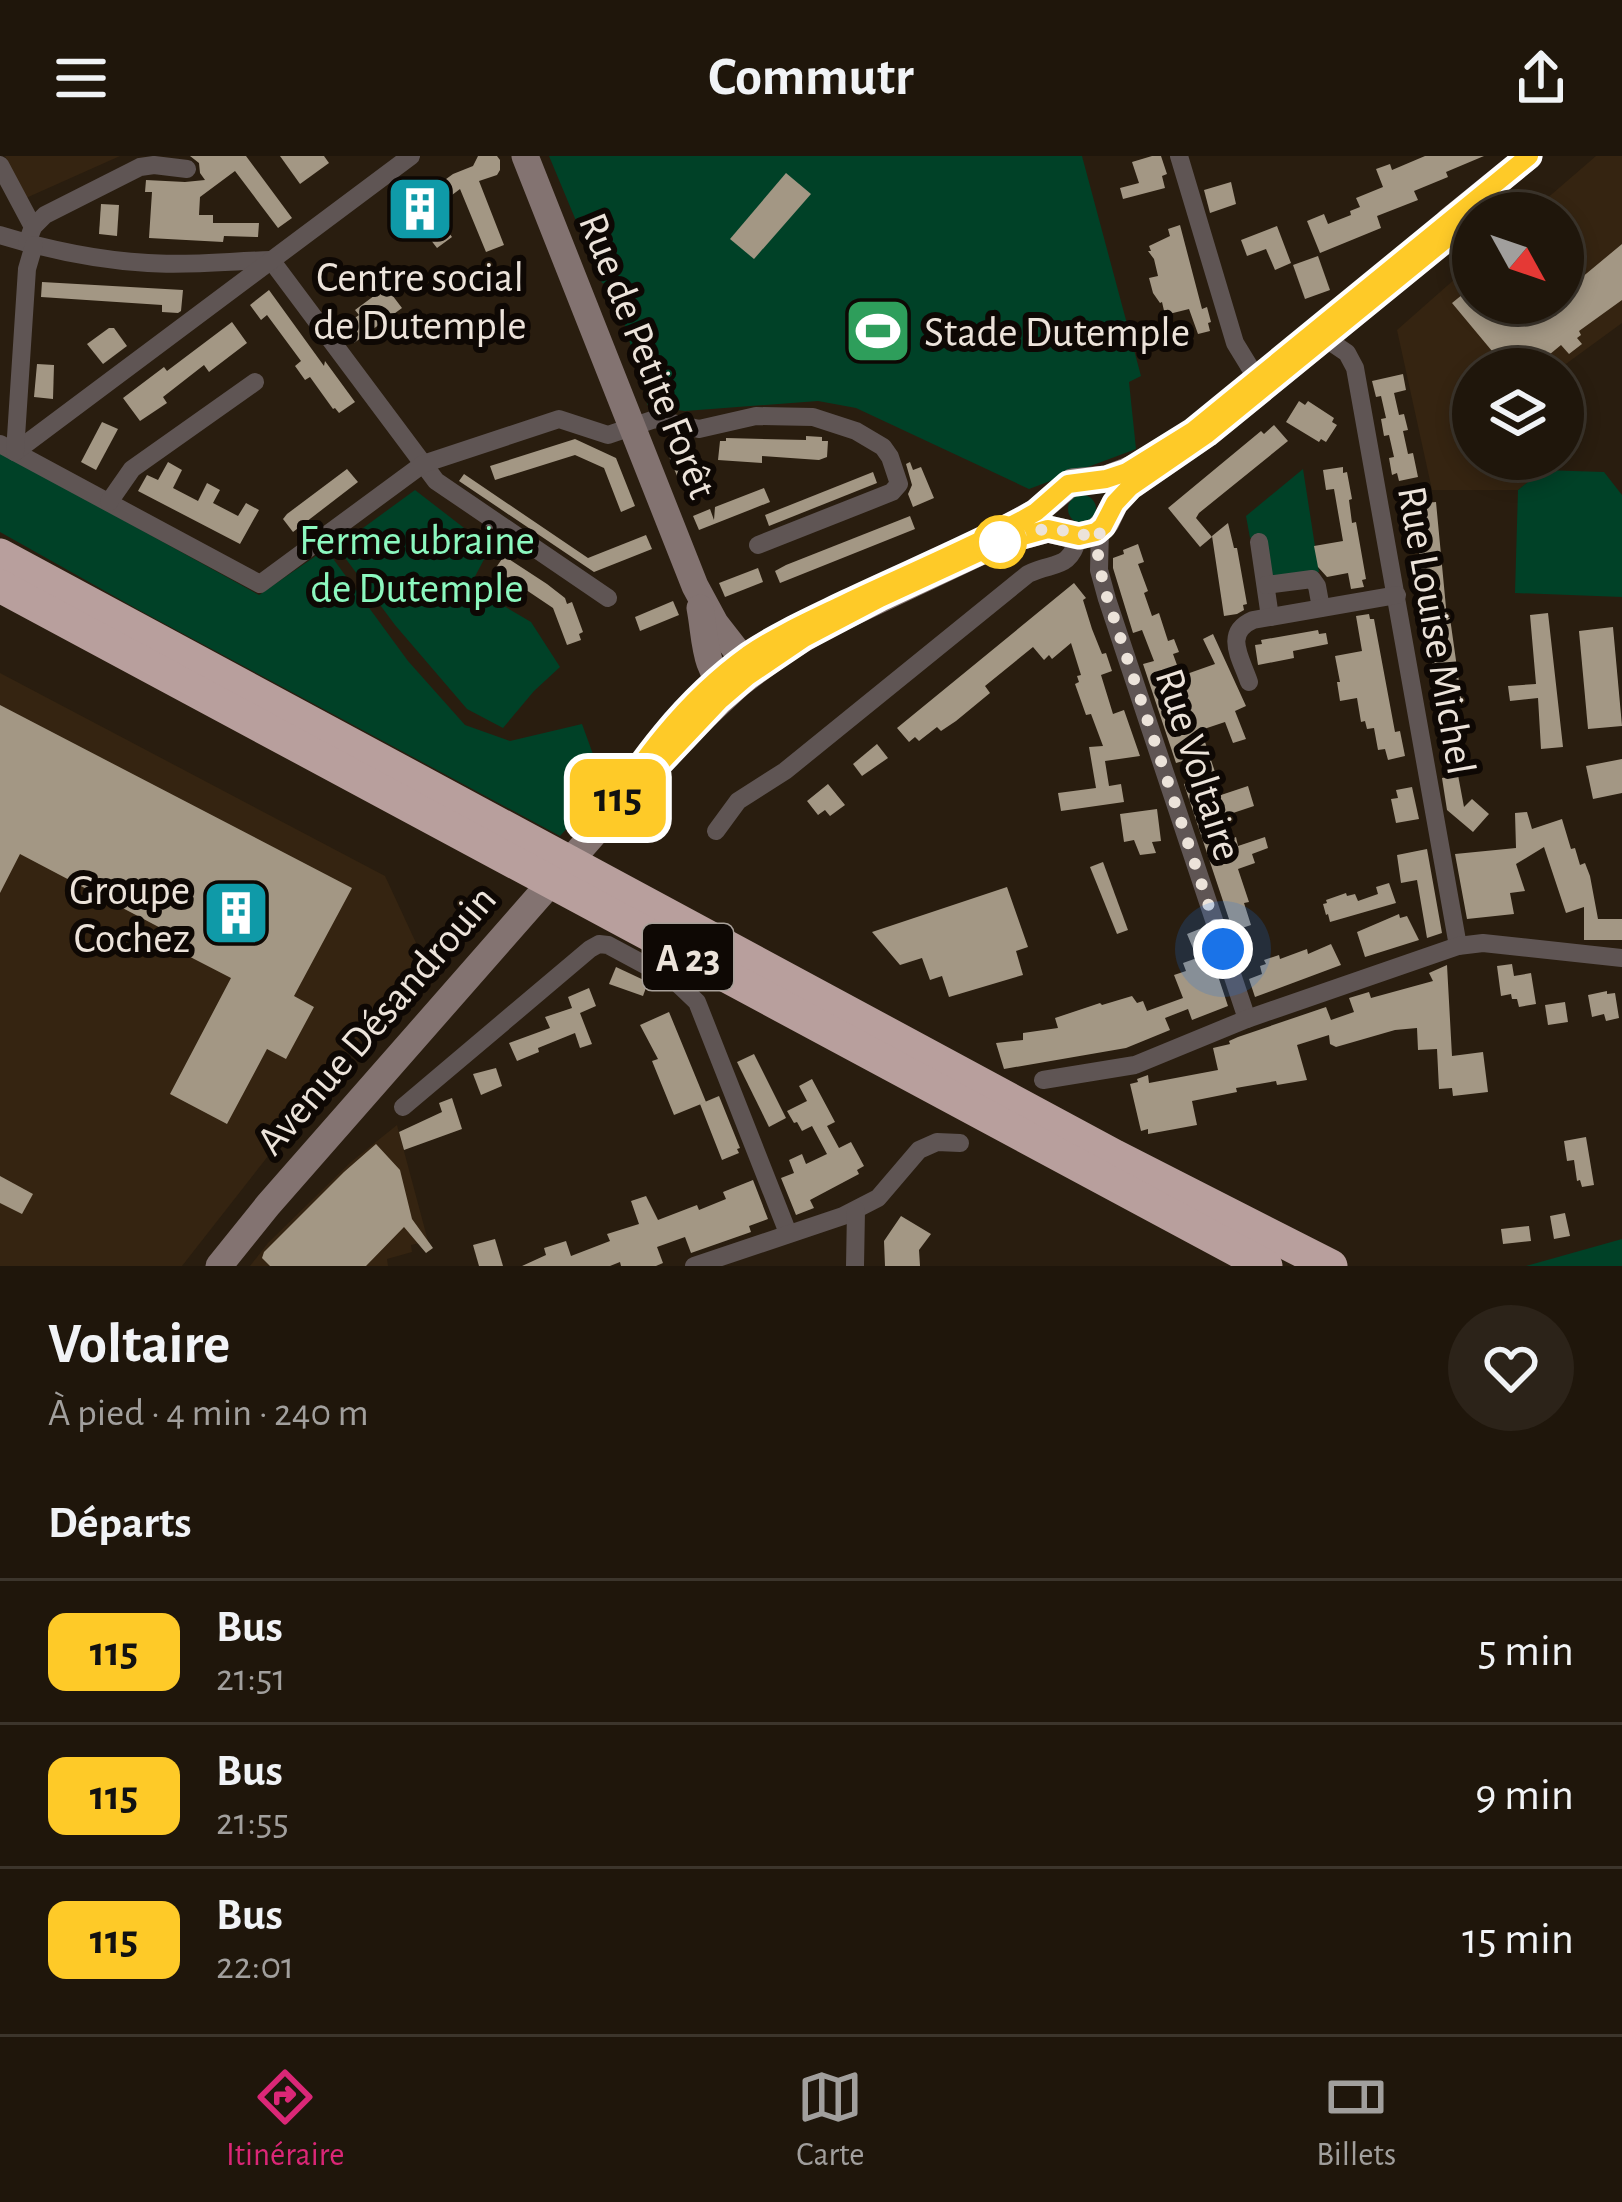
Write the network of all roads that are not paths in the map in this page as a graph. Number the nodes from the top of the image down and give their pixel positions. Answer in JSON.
{"nodes":[{"id":1,"x":411,"y":156,"type":"edge"},
{"id":2,"x":525,"y":156,"type":"edge"},
{"id":3,"x":1179,"y":156,"type":"edge"},
{"id":4,"x":1529,"y":156,"type":"edge"},
{"id":5,"x":1547,"y":156,"type":"edge"},
{"id":6,"x":0,"y":165,"type":"edge"},
{"id":7,"x":187,"y":169,"type":"dead end"},
{"id":8,"x":1503,"y":192,"type":"edge"},
{"id":9,"x":1452,"y":234,"type":"edge"},
{"id":10,"x":0,"y":235,"type":"edge"},
{"id":11,"x":31,"y":238,"type":"junction"},
{"id":12,"x":271,"y":260,"type":"junction"},
{"id":13,"x":1324,"y":338,"type":"junction"},
{"id":14,"x":1257,"y":379,"type":"junction"},
{"id":15,"x":255,"y":382,"type":"dead end"},
{"id":16,"x":632,"y":428,"type":"junction"},
{"id":17,"x":8,"y":448,"type":"edge"},
{"id":18,"x":423,"y":464,"type":"junction"},
{"id":19,"x":1092,"y":482,"type":"junction"},
{"id":20,"x":1058,"y":494,"type":"junction"},
{"id":21,"x":109,"y":502,"type":"junction"},
{"id":22,"x":1088,"y":527,"type":"junction"},
{"id":23,"x":1259,"y":542,"type":"dead end"},
{"id":24,"x":758,"y":545,"type":"dead end"},
{"id":25,"x":0,"y":555,"type":"edge"},
{"id":26,"x":1266,"y":584,"type":"junction"},
{"id":27,"x":0,"y":586,"type":"edge"},
{"id":28,"x":1397,"y":595,"type":"junction"},
{"id":29,"x":608,"y":598,"type":"dead end"},
{"id":30,"x":15,"y":601,"type":"edge"},
{"id":31,"x":1321,"y":608,"type":"junction"},
{"id":32,"x":1270,"y":617,"type":"junction"},
{"id":33,"x":734,"y":677,"type":"junction"},
{"id":34,"x":1249,"y":682,"type":"dead end"},
{"id":35,"x":716,"y":831,"type":"dead end"},
{"id":36,"x":1458,"y":946,"type":"junction"},
{"id":37,"x":1622,"y":958,"type":"edge"},
{"id":38,"x":1247,"y":1019,"type":"junction"},
{"id":39,"x":1043,"y":1080,"type":"dead end"},
{"id":40,"x":403,"y":1107,"type":"dead end"},
{"id":41,"x":960,"y":1143,"type":"dead end"},
{"id":42,"x":1092,"y":1174,"type":"junction"},
{"id":43,"x":856,"y":1210,"type":"junction"},
{"id":44,"x":788,"y":1233,"type":"junction"},
{"id":45,"x":219,"y":1266,"type":"edge"},
{"id":46,"x":694,"y":1266,"type":"edge"},
{"id":47,"x":855,"y":1266,"type":"edge"},
{"id":48,"x":1229,"y":1266,"type":"edge"},
{"id":49,"x":1266,"y":1266,"type":"edge"},
{"id":50,"x":1331,"y":1266,"type":"edge"}],
"edges":[{"from":1,"to":12,"type":"street"},
{"from":2,"to":16,"type":"main road","name":"Rue de Petite Forêt"},
{"from":3,"to":14,"type":"street"},
{"from":4,"to":14,"type":"main road"},
{"from":5,"to":8,"type":"main road"},
{"from":6,"to":11,"type":"street"},
{"from":7,"to":11,"type":"street"},
{"from":9,"to":13,"type":"main road"},
{"from":10,"to":11,"type":"street"},
{"from":11,"to":12,"type":"street"},
{"from":11,"to":17,"type":"street"},
{"from":12,"to":17,"type":"street"},
{"from":12,"to":18,"type":"street"},
{"from":13,"to":22,"type":"main road"},
{"from":13,"to":28,"type":"street","name":"Rue Louise Michel"},
{"from":14,"to":19,"type":"main road"},
{"from":15,"to":21,"type":"street"},
{"from":16,"to":18,"type":"street"},
{"from":16,"to":24,"type":"street"},
{"from":16,"to":33,"type":"main road","name":"Rue de Petite Forêt"},
{"from":17,"to":21,"type":"street"},
{"from":18,"to":21,"type":"street"},
{"from":18,"to":29,"type":"street"},
{"from":19,"to":20,"type":"main road"},
{"from":19,"to":22,"type":"main road"},
{"from":20,"to":22,"type":"main road"},
{"from":20,"to":33,"type":"main road","name":"Avenue Désandrouin"},
{"from":22,"to":33,"type":"main road","name":"Avenue Désandrouin"},
{"from":22,"to":35,"type":"street"},
{"from":22,"to":38,"type":"street","name":"Rue Voltaire"},
{"from":23,"to":26,"type":"street"},
{"from":25,"to":50,"type":"highway","number":"A 23"},
{"from":26,"to":31,"type":"street"},
{"from":26,"to":32,"type":"street"},
{"from":27,"to":30,"type":"highway","number":"A 23"},
{"from":28,"to":31,"type":"street"},
{"from":28,"to":36,"type":"street","name":"Rue Louise Michel"},
{"from":30,"to":42,"type":"highway","number":"A 23"},
{"from":31,"to":32,"type":"street"},
{"from":32,"to":34,"type":"street"},
{"from":33,"to":45,"type":"main road","name":"Avenue Désandrouin"},
{"from":36,"to":37,"type":"street"},
{"from":36,"to":38,"type":"street"},
{"from":38,"to":39,"type":"street"},
{"from":40,"to":44,"type":"street"},
{"from":41,"to":43,"type":"street"},
{"from":42,"to":48,"type":"highway"},
{"from":42,"to":49,"type":"highway","number":"A 23"},
{"from":43,"to":44,"type":"street"},
{"from":43,"to":47,"type":"street"},
{"from":44,"to":46,"type":"street"}]}
